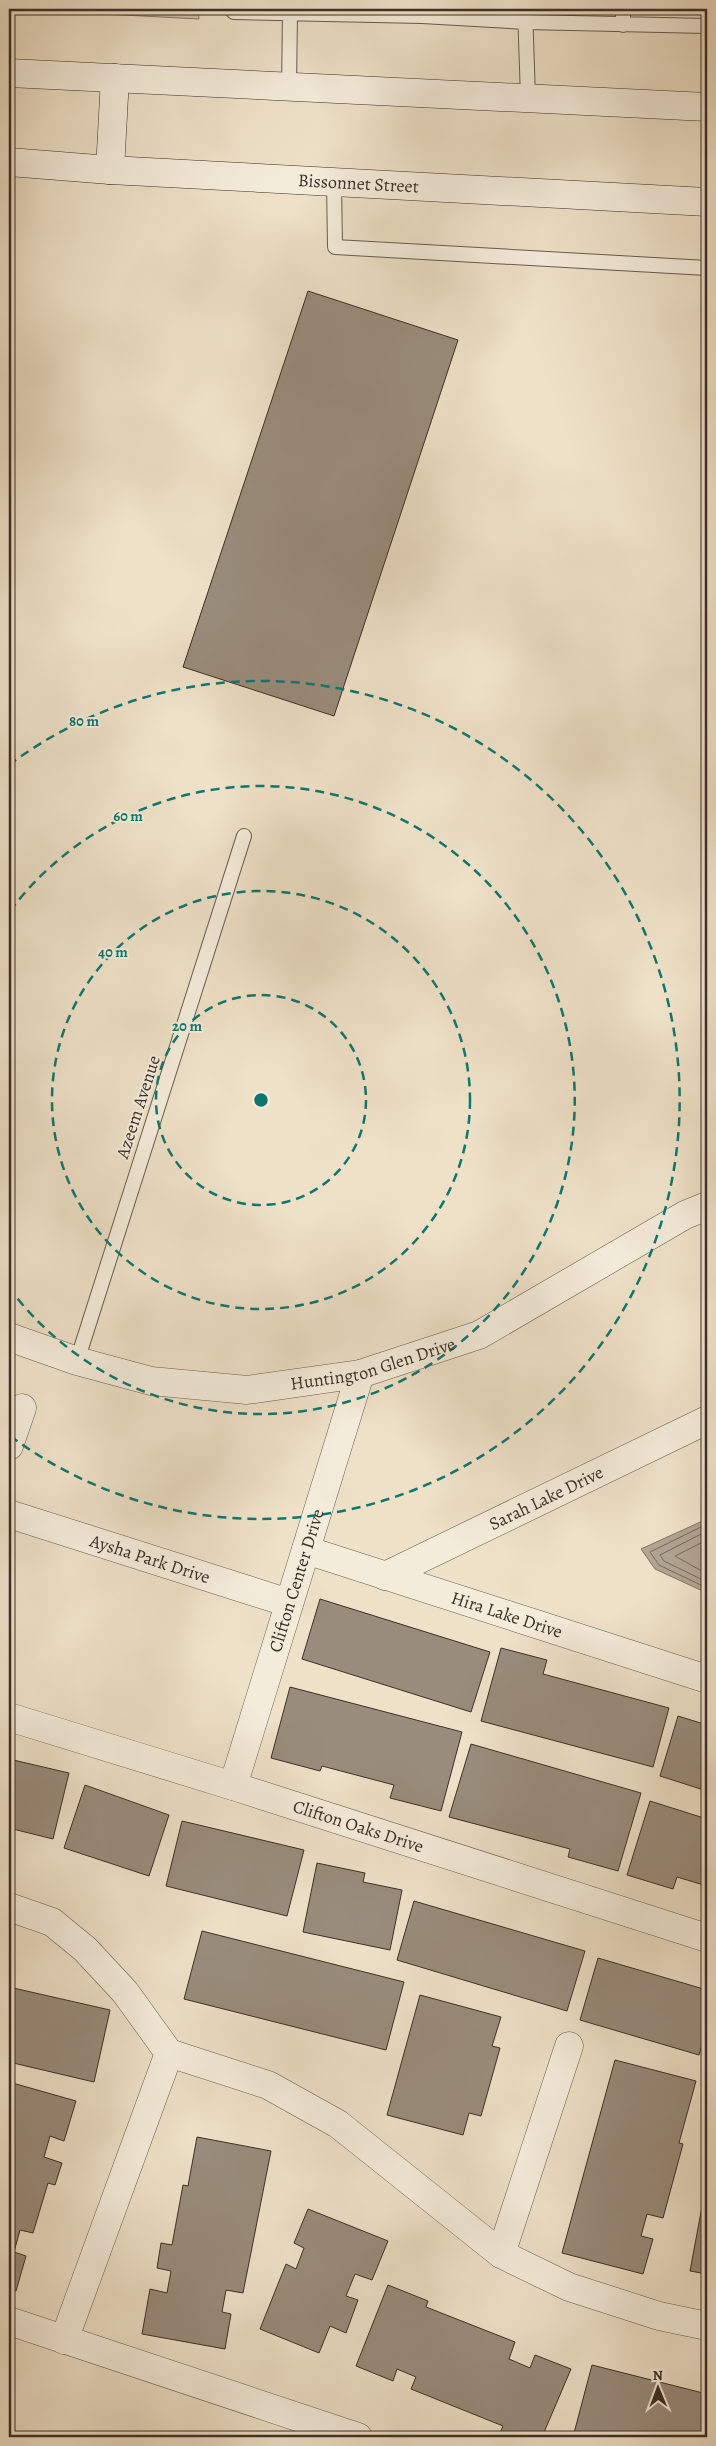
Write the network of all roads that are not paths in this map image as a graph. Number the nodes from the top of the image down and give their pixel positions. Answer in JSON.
{"nodes":[{"id":1,"x":231,"y":9,"type":"edge"},
{"id":2,"x":622,"y":9,"type":"edge"},
{"id":3,"x":422,"y":12,"type":"edge"},
{"id":4,"x":290,"y":14,"type":"junction"},
{"id":5,"x":525,"y":15,"type":"edge"},
{"id":6,"x":623,"y":25,"type":"junction"},
{"id":7,"x":707,"y":26,"type":"edge"},
{"id":8,"x":9,"y":73,"type":"edge"},
{"id":9,"x":115,"y":78,"type":"junction"},
{"id":10,"x":289,"y":87,"type":"junction"},
{"id":11,"x":528,"y":98,"type":"junction"},
{"id":12,"x":707,"y":108,"type":"edge"},
{"id":13,"x":9,"y":162,"type":"edge"},
{"id":14,"x":110,"y":170,"type":"junction"},
{"id":15,"x":334,"y":181,"type":"junction"},
{"id":16,"x":707,"y":202,"type":"edge"},
{"id":17,"x":707,"y":268,"type":"edge"},
{"id":18,"x":244,"y":836,"type":"dead end"},
{"id":19,"x":707,"y":1206,"type":"edge"},
{"id":20,"x":9,"y":1337,"type":"edge"},
{"id":21,"x":76,"y":1361,"type":"junction"},
{"id":22,"x":360,"y":1374,"type":"junction"},
{"id":23,"x":22,"y":1408,"type":"dead end"},
{"id":24,"x":707,"y":1420,"type":"edge"},
{"id":25,"x":9,"y":1446,"type":"edge"},
{"id":26,"x":9,"y":1514,"type":"edge"},
{"id":27,"x":306,"y":1550,"type":"junction"},
{"id":28,"x":385,"y":1576,"type":"junction"},
{"id":29,"x":289,"y":1603,"type":"junction"},
{"id":30,"x":707,"y":1680,"type":"edge"},
{"id":31,"x":9,"y":1717,"type":"edge"},
{"id":32,"x":234,"y":1786,"type":"junction"},
{"id":33,"x":9,"y":1908,"type":"edge"},
{"id":34,"x":707,"y":1938,"type":"edge"},
{"id":35,"x":569,"y":2046,"type":"dead end"},
{"id":36,"x":169,"y":2053,"type":"junction"},
{"id":37,"x":501,"y":2254,"type":"junction"},
{"id":38,"x":9,"y":2321,"type":"edge"},
{"id":39,"x":707,"y":2326,"type":"edge"},
{"id":40,"x":64,"y":2340,"type":"junction"},
{"id":41,"x":358,"y":2437,"type":"edge"}],
"edges":[{"from":1,"to":4,"type":"lane"},
{"from":2,"to":6,"type":"lane"},
{"from":3,"to":4,"type":"lane"},
{"from":3,"to":5,"type":"lane"},
{"from":4,"to":10,"type":"lane"},
{"from":5,"to":6,"type":"lane"},
{"from":5,"to":11,"type":"lane"},
{"from":6,"to":7,"type":"lane"},
{"from":8,"to":9,"type":"street"},
{"from":9,"to":10,"type":"street"},
{"from":9,"to":14,"type":"street"},
{"from":10,"to":11,"type":"street"},
{"from":11,"to":12,"type":"street"},
{"from":13,"to":14,"type":"street","name":"Bissonnet Street"},
{"from":14,"to":15,"type":"street","name":"Bissonnet Street"},
{"from":15,"to":16,"type":"street","name":"Bissonnet Street"},
{"from":15,"to":17,"type":"lane"},
{"from":18,"to":21,"type":"lane","name":"Azeem Avenue"},
{"from":19,"to":22,"type":"street","name":"Huntington Glen Drive"},
{"from":20,"to":21,"type":"street","name":"Huntington Glen Drive"},
{"from":21,"to":22,"type":"street","name":"Huntington Glen Drive"},
{"from":22,"to":27,"type":"street","name":"Clifton Center Drive"},
{"from":23,"to":25,"type":"street"},
{"from":24,"to":28,"type":"street","name":"Sarah Lake Drive"},
{"from":26,"to":29,"type":"street","name":"Aysha Park Drive"},
{"from":27,"to":28,"type":"street","name":"Hira Lake Drive"},
{"from":27,"to":29,"type":"street","name":"Clifton Center Drive"},
{"from":28,"to":30,"type":"street","name":"Hira Lake Drive"},
{"from":29,"to":32,"type":"street","name":"Clifton Center Drive"},
{"from":31,"to":32,"type":"street","name":"Clifton Oaks Drive"},
{"from":32,"to":34,"type":"street","name":"Clifton Oaks Drive"},
{"from":33,"to":36,"type":"street"},
{"from":35,"to":37,"type":"street"},
{"from":36,"to":37,"type":"street"},
{"from":36,"to":40,"type":"street"},
{"from":37,"to":39,"type":"street"},
{"from":38,"to":40,"type":"street"},
{"from":40,"to":41,"type":"street"}]}
